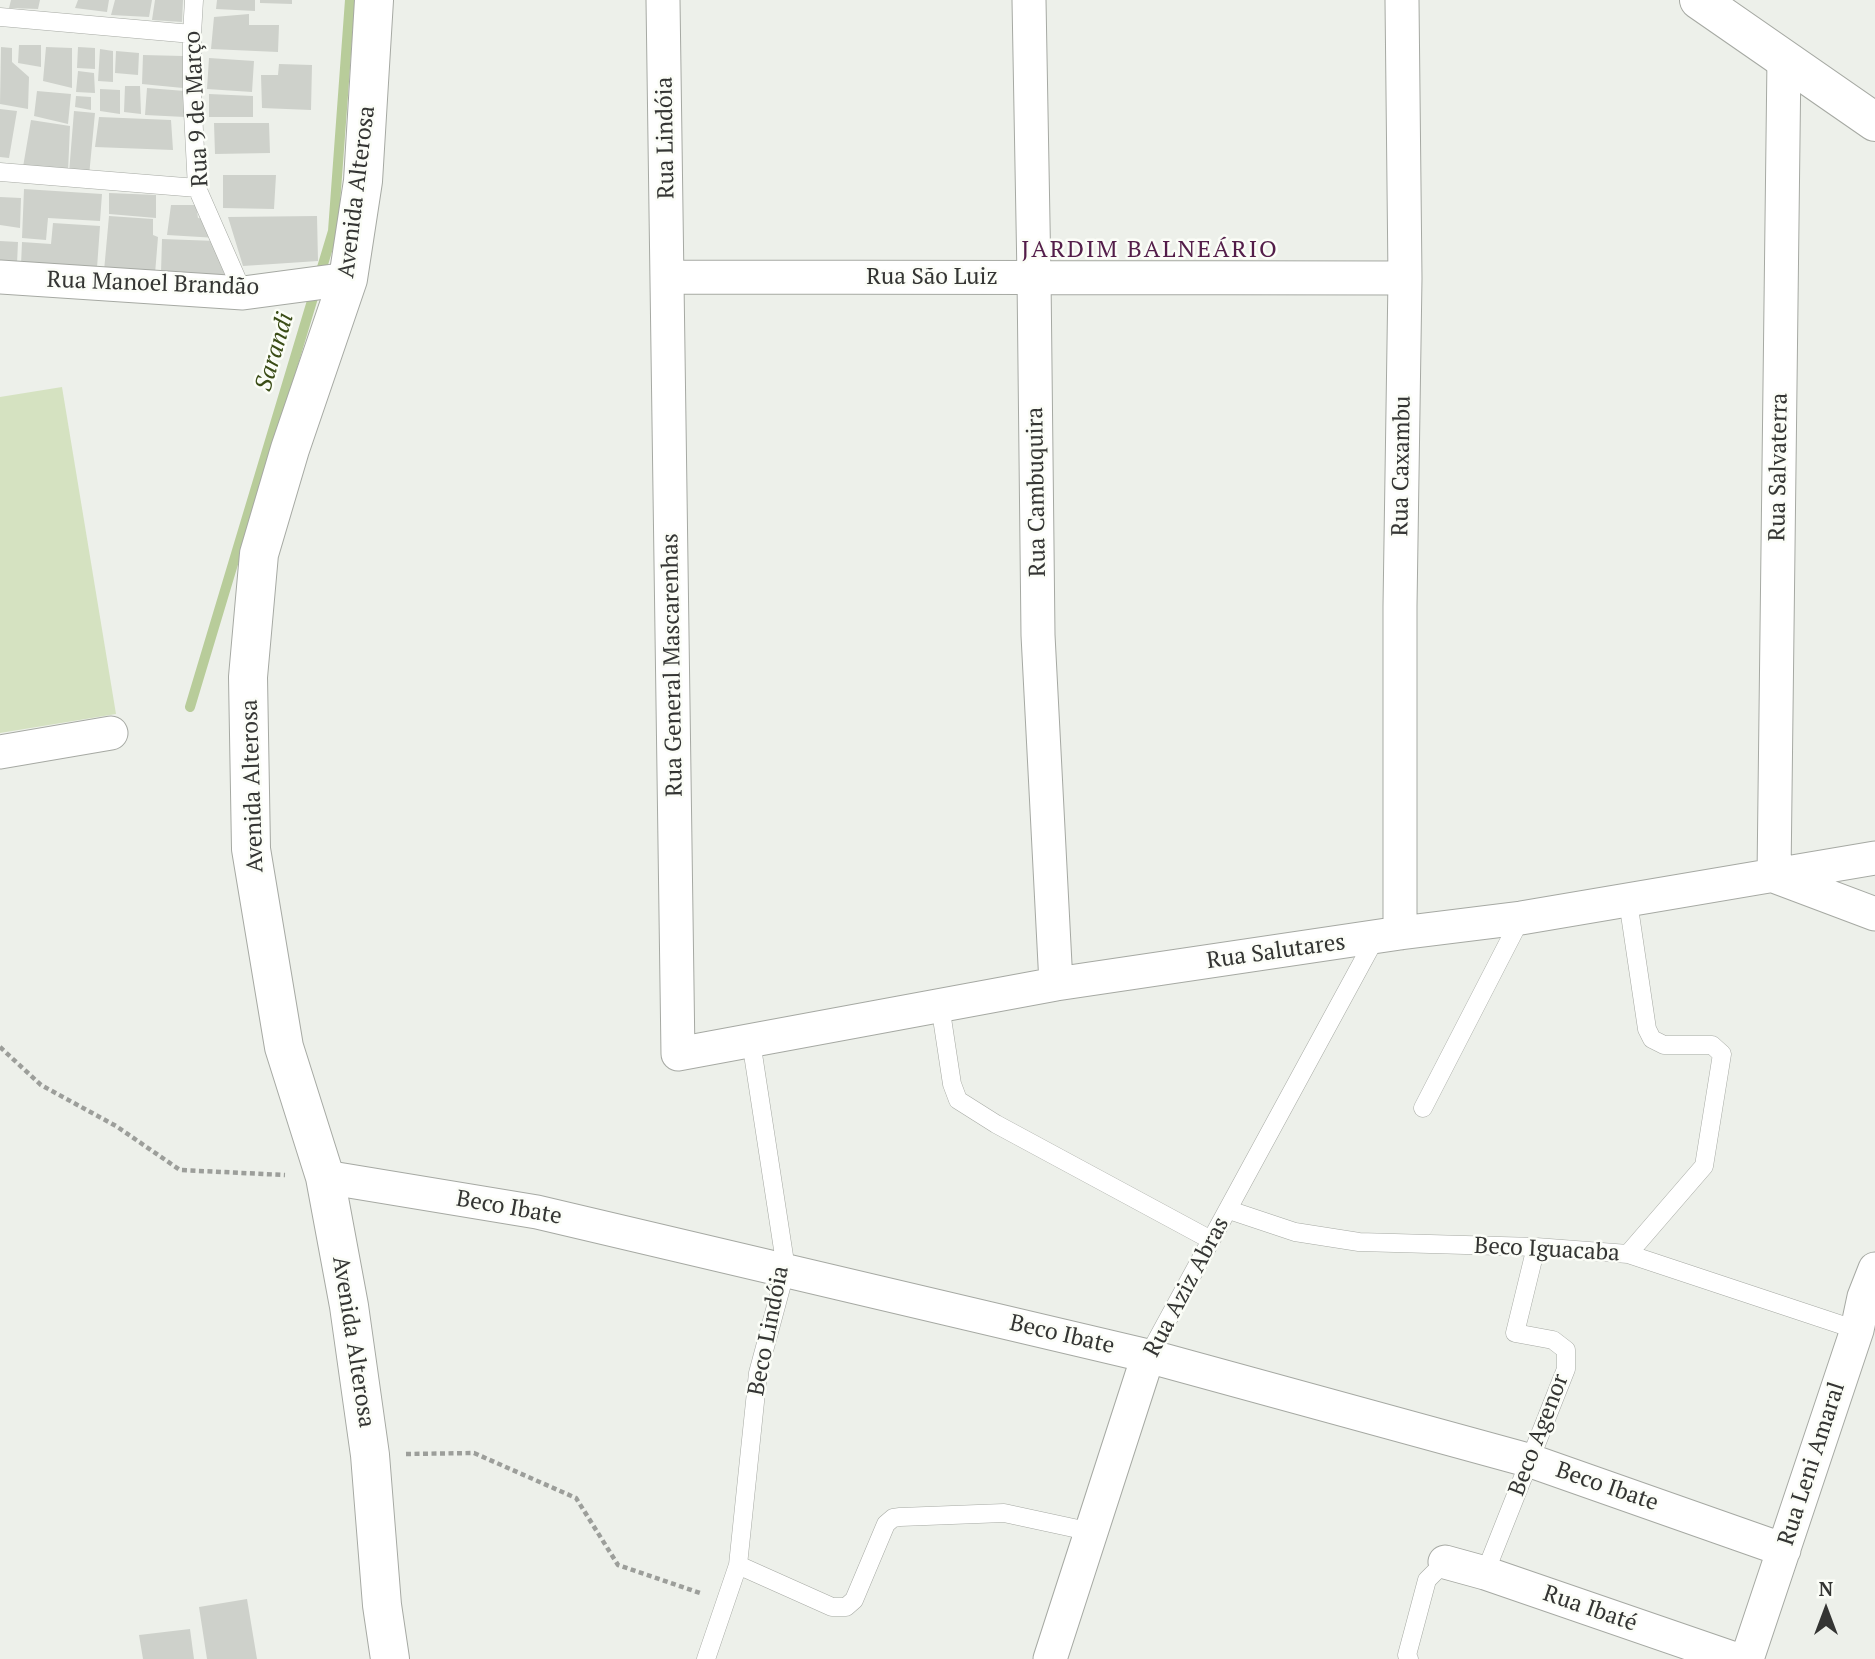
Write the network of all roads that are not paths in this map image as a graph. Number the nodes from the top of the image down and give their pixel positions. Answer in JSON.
{"nodes":[{"id":1,"x":194,"y":0,"type":"edge"},
{"id":2,"x":374,"y":0,"type":"edge"},
{"id":3,"x":663,"y":0,"type":"edge"},
{"id":4,"x":1029,"y":0,"type":"edge"},
{"id":5,"x":1402,"y":0,"type":"edge"},
{"id":6,"x":1699,"y":0,"type":"edge"},
{"id":7,"x":0,"y":17,"type":"edge"},
{"id":8,"x":192,"y":34,"type":"junction"},
{"id":9,"x":1784,"y":58,"type":"junction"},
{"id":10,"x":1875,"y":122,"type":"edge"},
{"id":11,"x":0,"y":172,"type":"edge"},
{"id":12,"x":197,"y":188,"type":"junction"},
{"id":13,"x":0,"y":277,"type":"edge"},
{"id":14,"x":668,"y":277,"type":"junction"},
{"id":15,"x":1034,"y":277,"type":"junction"},
{"id":16,"x":1405,"y":278,"type":"junction"},
{"id":17,"x":348,"y":279,"type":"junction"},
{"id":18,"x":243,"y":293,"type":"junction"},
{"id":19,"x":111,"y":733,"type":"dead end"},
{"id":20,"x":0,"y":752,"type":"edge"},
{"id":21,"x":1875,"y":858,"type":"edge"},
{"id":22,"x":1774,"y":876,"type":"junction"},
{"id":23,"x":1628,"y":901,"type":"junction"},
{"id":24,"x":1875,"y":914,"type":"edge"},
{"id":25,"x":1521,"y":918,"type":"junction"},
{"id":26,"x":1388,"y":935,"type":"junction"},
{"id":27,"x":1056,"y":984,"type":"junction"},
{"id":28,"x":940,"y":1004,"type":"junction"},
{"id":29,"x":751,"y":1041,"type":"junction"},
{"id":30,"x":678,"y":1054,"type":"joint"},
{"id":31,"x":1423,"y":1108,"type":"dead end"},
{"id":32,"x":325,"y":1177,"type":"junction"},
{"id":33,"x":1229,"y":1210,"type":"junction"},
{"id":34,"x":1211,"y":1240,"type":"junction"},
{"id":35,"x":1535,"y":1247,"type":"junction"},
{"id":36,"x":1628,"y":1254,"type":"junction"},
{"id":37,"x":786,"y":1269,"type":"junction"},
{"id":38,"x":1871,"y":1289,"type":"edge"},
{"id":39,"x":1857,"y":1330,"type":"junction"},
{"id":40,"x":1148,"y":1356,"type":"junction"},
{"id":41,"x":1531,"y":1461,"type":"junction"},
{"id":42,"x":1092,"y":1532,"type":"junction"},
{"id":43,"x":1784,"y":1550,"type":"junction"},
{"id":44,"x":1445,"y":1562,"type":"joint"},
{"id":45,"x":738,"y":1565,"type":"junction"},
{"id":46,"x":1485,"y":1573,"type":"junction"},
{"id":47,"x":390,"y":1659,"type":"edge"},
{"id":48,"x":706,"y":1659,"type":"edge"},
{"id":49,"x":1049,"y":1659,"type":"edge"},
{"id":50,"x":1409,"y":1659,"type":"edge"},
{"id":51,"x":1735,"y":1659,"type":"edge"},
{"id":52,"x":1747,"y":1659,"type":"edge"}],
"edges":[{"from":1,"to":8,"type":"lane","name":"Rua 9 de Março"},
{"from":2,"to":17,"type":"street","name":"Avenida Alterosa"},
{"from":3,"to":14,"type":"street","name":"Rua Lindóia"},
{"from":4,"to":15,"type":"street","name":"Rua Cambuquira"},
{"from":5,"to":16,"type":"street","name":"Rua Caxambu"},
{"from":6,"to":9,"type":"street"},
{"from":7,"to":8,"type":"lane"},
{"from":8,"to":12,"type":"lane","name":"Rua 9 de Março"},
{"from":9,"to":10,"type":"street"},
{"from":9,"to":22,"type":"street","name":"Rua Salvaterra"},
{"from":11,"to":12,"type":"lane"},
{"from":12,"to":18,"type":"lane","name":"Rua 9 de Março"},
{"from":13,"to":18,"type":"street","name":"Rua Manoel Brandão"},
{"from":14,"to":15,"type":"street","name":"Rua São Luiz"},
{"from":14,"to":30,"type":"street","name":"Rua General Mascarenhas"},
{"from":15,"to":16,"type":"street","name":"Rua São Luiz"},
{"from":15,"to":27,"type":"street","name":"Rua Cambuquira"},
{"from":16,"to":26,"type":"street","name":"Rua Caxambu"},
{"from":17,"to":18,"type":"street","name":"Rua Manoel Brandão"},
{"from":17,"to":32,"type":"street","name":"Avenida Alterosa"},
{"from":19,"to":20,"type":"street"},
{"from":21,"to":22,"type":"street","name":"Rua Salutares"},
{"from":22,"to":23,"type":"street","name":"Rua Salutares"},
{"from":22,"to":24,"type":"street"},
{"from":23,"to":25,"type":"street","name":"Rua Salutares"},
{"from":23,"to":36,"type":"lane"},
{"from":25,"to":26,"type":"street","name":"Rua Salutares"},
{"from":25,"to":31,"type":"lane"},
{"from":26,"to":27,"type":"street","name":"Rua Salutares"},
{"from":26,"to":33,"type":"lane","name":"Rua Aziz Abras"},
{"from":27,"to":28,"type":"street","name":"Rua Salutares"},
{"from":28,"to":29,"type":"street","name":"Rua Salutares"},
{"from":28,"to":34,"type":"lane"},
{"from":29,"to":30,"type":"street","name":"Rua Salutares"},
{"from":29,"to":37,"type":"lane","name":"Beco Lindóia"},
{"from":32,"to":37,"type":"street","name":"Beco Ibate"},
{"from":32,"to":47,"type":"street","name":"Avenida Alterosa"},
{"from":33,"to":34,"type":"lane","name":"Rua Aziz Abras"},
{"from":33,"to":35,"type":"lane","name":"Beco Iguacaba"},
{"from":34,"to":40,"type":"lane","name":"Rua Aziz Abras"},
{"from":35,"to":36,"type":"lane","name":"Beco Iguacaba"},
{"from":35,"to":41,"type":"lane","name":"Beco Agenor"},
{"from":36,"to":39,"type":"lane","name":"Beco Iguacaba"},
{"from":37,"to":40,"type":"street","name":"Beco Ibate"},
{"from":37,"to":45,"type":"lane","name":"Beco Lindóia"},
{"from":38,"to":39,"type":"street","name":"Rua Leni Amaral"},
{"from":39,"to":43,"type":"street","name":"Rua Leni Amaral"},
{"from":40,"to":41,"type":"street","name":"Beco Ibate"},
{"from":40,"to":42,"type":"street","name":"Rua Aziz Abras"},
{"from":41,"to":43,"type":"street","name":"Beco Ibate"},
{"from":41,"to":46,"type":"lane","name":"Beco Agenor"},
{"from":42,"to":45,"type":"lane"},
{"from":42,"to":49,"type":"street","name":"Rua Aziz Abras"},
{"from":43,"to":52,"type":"street","name":"Rua Leni Amaral"},
{"from":44,"to":46,"type":"street","name":"Rua Ibaté"},
{"from":44,"to":50,"type":"lane"},
{"from":45,"to":48,"type":"lane","name":"Beco Lindóia"},
{"from":46,"to":51,"type":"street","name":"Rua Ibaté"}]}
